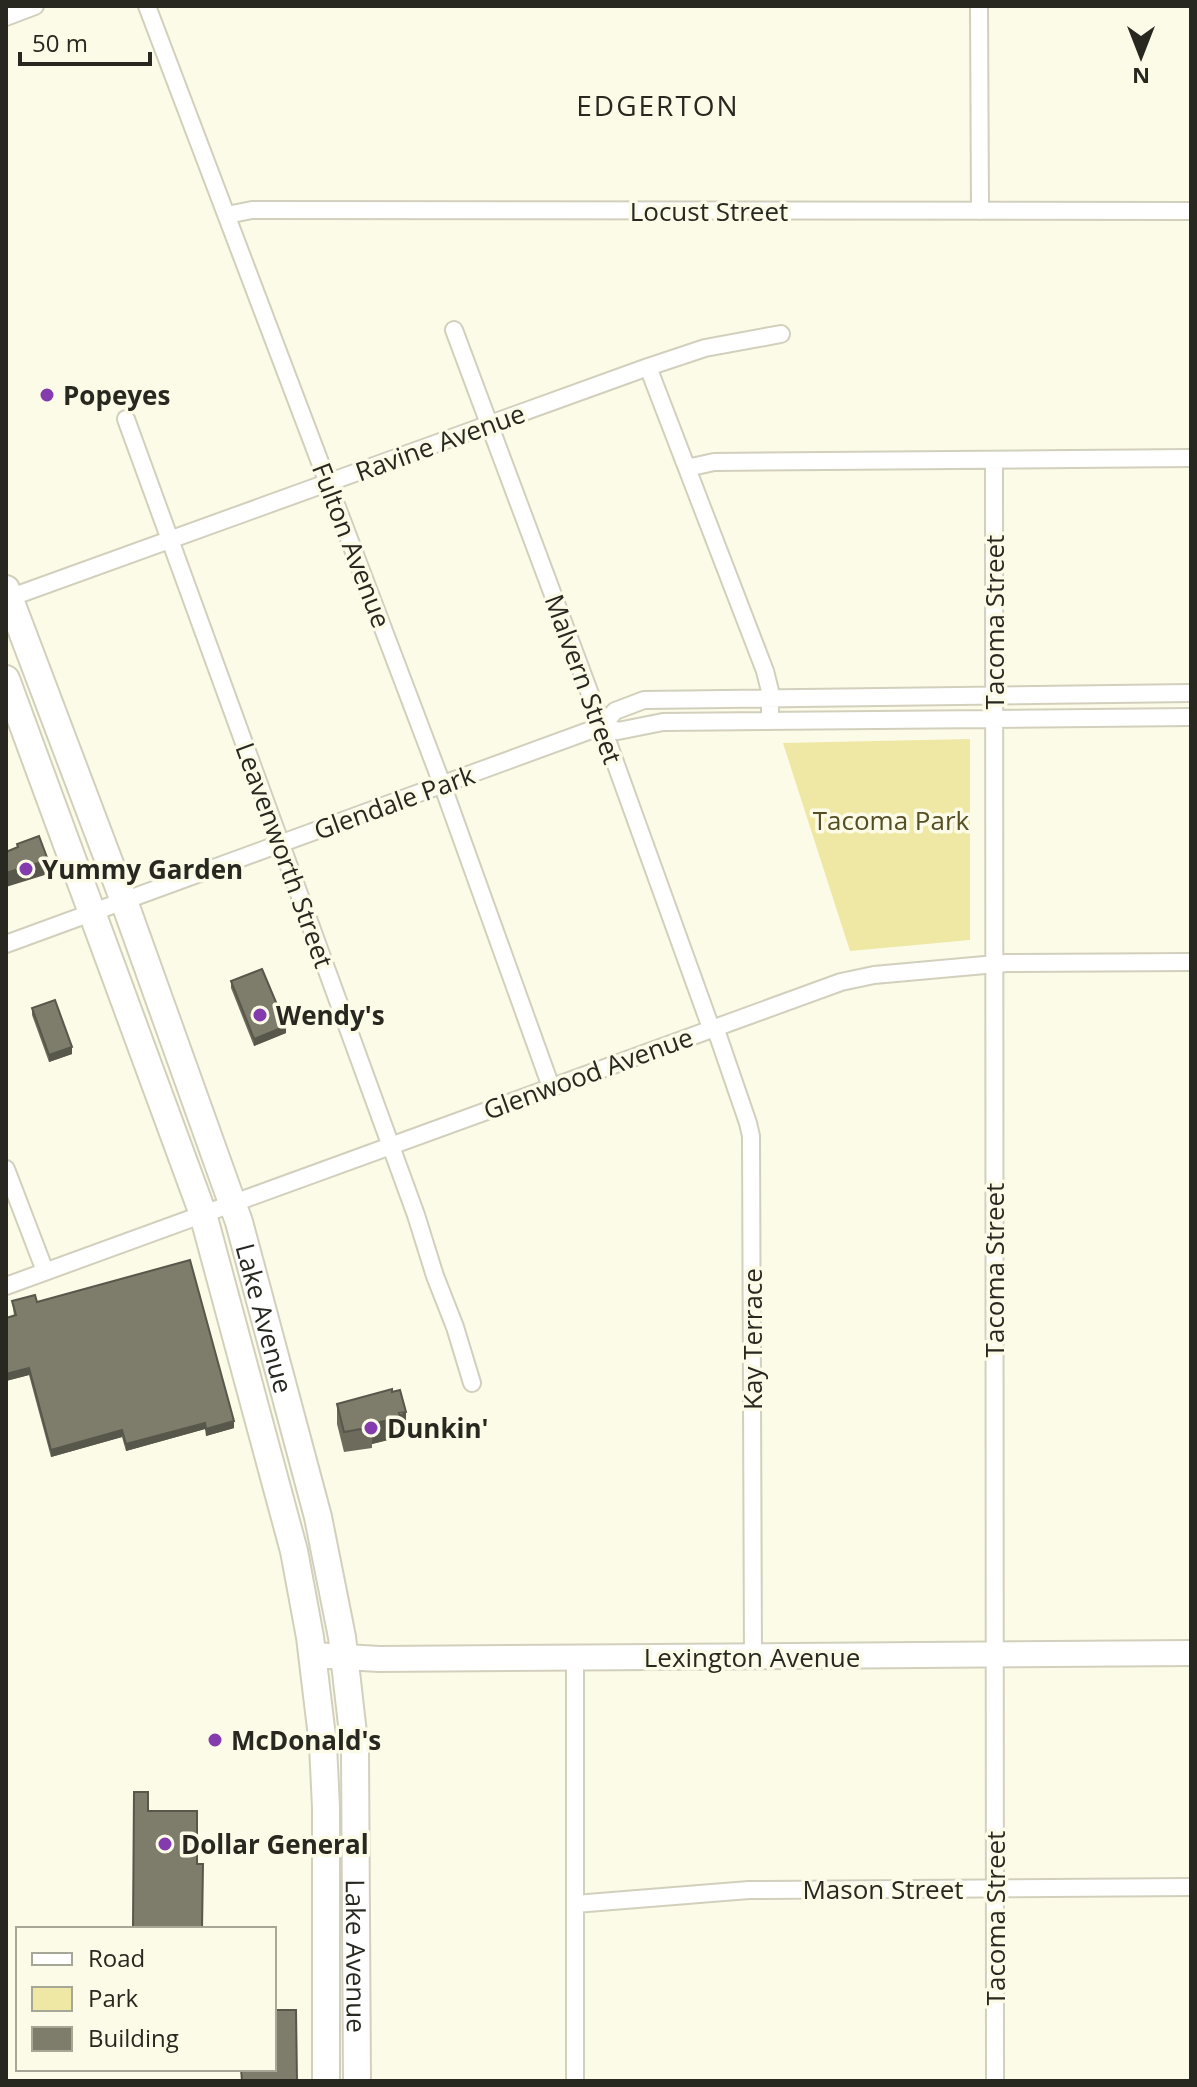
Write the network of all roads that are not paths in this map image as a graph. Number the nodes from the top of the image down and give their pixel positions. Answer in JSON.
{"nodes":[{"id":1,"x":35,"y":6,"type":"edge"},
{"id":2,"x":147,"y":6,"type":"edge"},
{"id":3,"x":979,"y":6,"type":"edge"},
{"id":4,"x":6,"y":17,"type":"edge"},
{"id":5,"x":980,"y":211,"type":"junction"},
{"id":6,"x":1191,"y":211,"type":"edge"},
{"id":7,"x":227,"y":215,"type":"junction"},
{"id":8,"x":454,"y":330,"type":"dead end"},
{"id":9,"x":781,"y":334,"type":"dead end"},
{"id":10,"x":648,"y":367,"type":"junction"},
{"id":11,"x":126,"y":419,"type":"dead end"},
{"id":12,"x":489,"y":424,"type":"junction"},
{"id":13,"x":1191,"y":458,"type":"edge"},
{"id":14,"x":994,"y":460,"type":"junction"},
{"id":15,"x":687,"y":468,"type":"junction"},
{"id":16,"x":328,"y":483,"type":"junction"},
{"id":17,"x":168,"y":541,"type":"junction"},
{"id":18,"x":7,"y":596,"type":"edge"},
{"id":19,"x":6,"y":679,"type":"edge"},
{"id":20,"x":1191,"y":693,"type":"edge"},
{"id":21,"x":994,"y":695,"type":"junction"},
{"id":22,"x":770,"y":697,"type":"junction"},
{"id":23,"x":1191,"y":717,"type":"edge"},
{"id":24,"x":994,"y":719,"type":"junction"},
{"id":25,"x":770,"y":721,"type":"junction"},
{"id":26,"x":602,"y":726,"type":"junction"},
{"id":27,"x":442,"y":784,"type":"junction"},
{"id":28,"x":281,"y":843,"type":"junction"},
{"id":29,"x":124,"y":901,"type":"junction"},
{"id":30,"x":94,"y":912,"type":"junction"},
{"id":31,"x":6,"y":944,"type":"edge"},
{"id":32,"x":1191,"y":962,"type":"edge"},
{"id":33,"x":994,"y":964,"type":"junction"},
{"id":34,"x":713,"y":1028,"type":"junction"},
{"id":35,"x":551,"y":1087,"type":"junction"},
{"id":36,"x":390,"y":1146,"type":"junction"},
{"id":37,"x":6,"y":1169,"type":"edge"},
{"id":38,"x":232,"y":1203,"type":"junction"},
{"id":39,"x":203,"y":1214,"type":"junction"},
{"id":40,"x":45,"y":1271,"type":"junction"},
{"id":41,"x":6,"y":1286,"type":"edge"},
{"id":42,"x":472,"y":1383,"type":"dead end"},
{"id":43,"x":1191,"y":1653,"type":"edge"},
{"id":44,"x":313,"y":1655,"type":"junction"},
{"id":45,"x":995,"y":1655,"type":"junction"},
{"id":46,"x":753,"y":1657,"type":"junction"},
{"id":47,"x":345,"y":1658,"type":"junction"},
{"id":48,"x":575,"y":1658,"type":"junction"},
{"id":49,"x":1191,"y":1887,"type":"edge"},
{"id":50,"x":995,"y":1888,"type":"junction"},
{"id":51,"x":575,"y":1904,"type":"junction"},
{"id":52,"x":326,"y":2081,"type":"edge"},
{"id":53,"x":357,"y":2081,"type":"edge"},
{"id":54,"x":575,"y":2081,"type":"edge"},
{"id":55,"x":995,"y":2081,"type":"edge"}],
"edges":[{"from":1,"to":4,"type":"street"},
{"from":2,"to":7,"type":"street","name":"Fulton Avenue"},
{"from":3,"to":5,"type":"street"},
{"from":5,"to":6,"type":"street","name":"Locust Street"},
{"from":5,"to":7,"type":"street","name":"Locust Street"},
{"from":7,"to":16,"type":"street","name":"Fulton Avenue"},
{"from":8,"to":12,"type":"street","name":"Malvern Street"},
{"from":9,"to":10,"type":"street","name":"Ravine Avenue"},
{"from":10,"to":12,"type":"street","name":"Ravine Avenue"},
{"from":10,"to":15,"type":"street"},
{"from":11,"to":17,"type":"street","name":"Leavenworth Street"},
{"from":12,"to":16,"type":"street","name":"Ravine Avenue"},
{"from":12,"to":26,"type":"street","name":"Malvern Street"},
{"from":13,"to":14,"type":"street"},
{"from":14,"to":15,"type":"street"},
{"from":14,"to":21,"type":"street","name":"Tacoma Street"},
{"from":15,"to":22,"type":"street"},
{"from":16,"to":17,"type":"street","name":"Ravine Avenue"},
{"from":16,"to":27,"type":"street","name":"Fulton Avenue"},
{"from":17,"to":18,"type":"street","name":"Ravine Avenue"},
{"from":17,"to":28,"type":"street","name":"Leavenworth Street"},
{"from":18,"to":29,"type":"main road","name":"Lake Avenue"},
{"from":19,"to":30,"type":"main road","name":"Lake Avenue"},
{"from":20,"to":21,"type":"street","name":"Glendale Park"},
{"from":21,"to":22,"type":"street","name":"Glendale Park"},
{"from":21,"to":24,"type":"street","name":"Tacoma Street"},
{"from":22,"to":25,"type":"street"},
{"from":22,"to":26,"type":"street","name":"Glendale Park"},
{"from":23,"to":24,"type":"street","name":"Glendale Park"},
{"from":24,"to":25,"type":"street","name":"Glendale Park"},
{"from":24,"to":33,"type":"street","name":"Tacoma Street"},
{"from":25,"to":26,"type":"street","name":"Glendale Park"},
{"from":26,"to":27,"type":"street","name":"Glendale Park"},
{"from":26,"to":34,"type":"street","name":"Malvern Street"},
{"from":27,"to":28,"type":"street","name":"Glendale Park"},
{"from":27,"to":35,"type":"street","name":"Fulton Avenue"},
{"from":28,"to":29,"type":"street","name":"Glendale Park"},
{"from":28,"to":36,"type":"street","name":"Leavenworth Street"},
{"from":29,"to":30,"type":"street","name":"Glendale Park"},
{"from":29,"to":38,"type":"main road","name":"Lake Avenue"},
{"from":30,"to":31,"type":"street","name":"Glendale Park"},
{"from":30,"to":39,"type":"main road","name":"Lake Avenue"},
{"from":32,"to":33,"type":"street","name":"Glenwood Avenue"},
{"from":33,"to":34,"type":"street","name":"Glenwood Avenue"},
{"from":33,"to":45,"type":"street","name":"Tacoma Street"},
{"from":34,"to":35,"type":"street","name":"Glenwood Avenue"},
{"from":34,"to":46,"type":"street","name":"Kay Terrace"},
{"from":35,"to":36,"type":"street","name":"Glenwood Avenue"},
{"from":36,"to":38,"type":"street","name":"Glenwood Avenue"},
{"from":36,"to":42,"type":"street","name":"Leavenworth Street"},
{"from":37,"to":40,"type":"street"},
{"from":38,"to":39,"type":"street","name":"Glenwood Avenue"},
{"from":38,"to":47,"type":"main road","name":"Lake Avenue"},
{"from":39,"to":40,"type":"street","name":"Glenwood Avenue"},
{"from":39,"to":44,"type":"main road","name":"Lake Avenue"},
{"from":40,"to":41,"type":"street","name":"Glenwood Avenue"},
{"from":43,"to":45,"type":"main road","name":"Lexington Avenue"},
{"from":44,"to":47,"type":"main road","name":"Lexington Avenue"},
{"from":44,"to":52,"type":"main road","name":"Lake Avenue"},
{"from":45,"to":46,"type":"main road","name":"Lexington Avenue"},
{"from":45,"to":50,"type":"street","name":"Tacoma Street"},
{"from":46,"to":48,"type":"main road","name":"Lexington Avenue"},
{"from":47,"to":48,"type":"main road","name":"Lexington Avenue"},
{"from":47,"to":53,"type":"main road","name":"Lake Avenue"},
{"from":48,"to":51,"type":"street"},
{"from":49,"to":50,"type":"street","name":"Mason Street"},
{"from":50,"to":51,"type":"street","name":"Mason Street"},
{"from":50,"to":55,"type":"street","name":"Tacoma Street"},
{"from":51,"to":54,"type":"street"}]}
